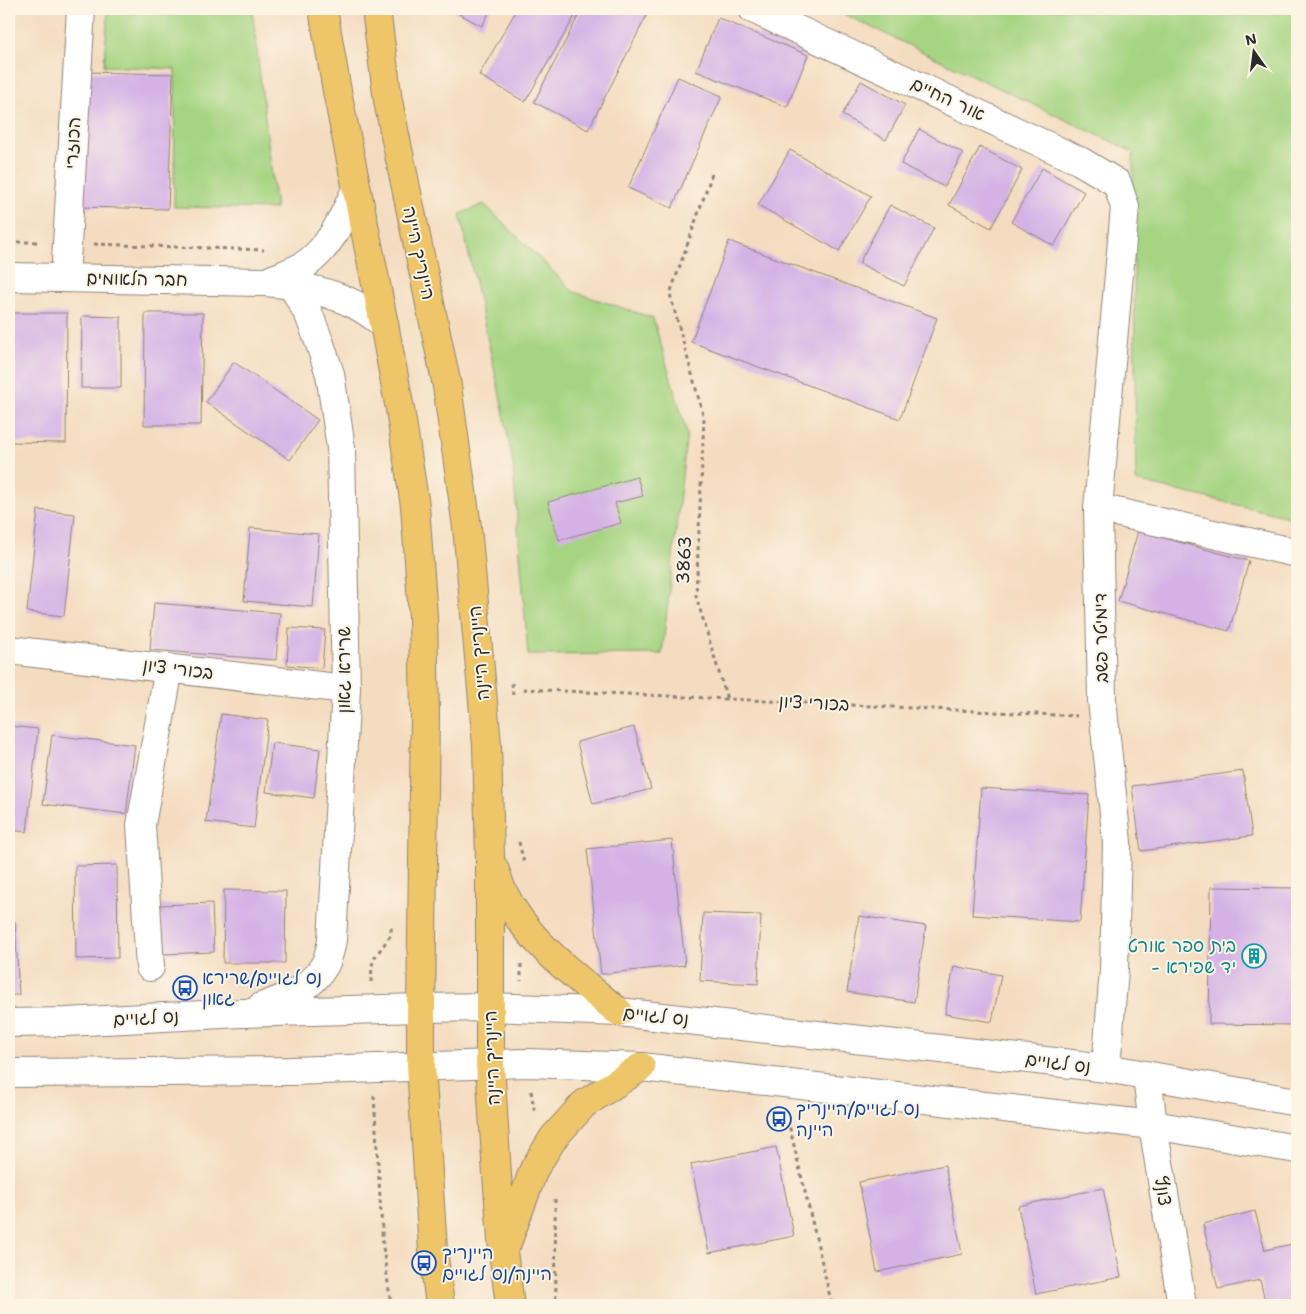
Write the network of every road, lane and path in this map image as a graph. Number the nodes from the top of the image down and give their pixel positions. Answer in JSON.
{"nodes":[{"id":1,"x":80,"y":9,"type":"edge"},
{"id":2,"x":324,"y":9,"type":"edge"},
{"id":3,"x":376,"y":9,"type":"edge"},
{"id":4,"x":753,"y":9,"type":"edge"},
{"id":5,"x":712,"y":174,"type":"dead end"},
{"id":6,"x":356,"y":190,"type":"junction"},
{"id":7,"x":1125,"y":207,"type":"joint"},
{"id":8,"x":9,"y":242,"type":"edge"},
{"id":9,"x":67,"y":243,"type":"junction"},
{"id":10,"x":264,"y":250,"type":"dead end"},
{"id":11,"x":9,"y":276,"type":"edge"},
{"id":12,"x":65,"y":278,"type":"junction"},
{"id":13,"x":279,"y":283,"type":"junction"},
{"id":14,"x":384,"y":324,"type":"junction"},
{"id":15,"x":1098,"y":508,"type":"junction"},
{"id":16,"x":1297,"y":553,"type":"edge"},
{"id":17,"x":9,"y":650,"type":"edge"},
{"id":18,"x":169,"y":668,"type":"junction"},
{"id":19,"x":346,"y":689,"type":"junction"},
{"id":20,"x":523,"y":689,"type":"dead end"},
{"id":21,"x":727,"y":699,"type":"junction"},
{"id":22,"x":1104,"y":718,"type":"junction"},
{"id":23,"x":490,"y":857,"type":"junction"},
{"id":24,"x":150,"y":967,"type":"dead end"},
{"id":25,"x":490,"y":1007,"type":"junction"},
{"id":26,"x":420,"y":1008,"type":"junction"},
{"id":27,"x":619,"y":1012,"type":"junction"},
{"id":28,"x":242,"y":1014,"type":"junction"},
{"id":29,"x":9,"y":1023,"type":"edge"},
{"id":30,"x":490,"y":1064,"type":"junction"},
{"id":31,"x":422,"y":1066,"type":"junction"},
{"id":32,"x":641,"y":1067,"type":"junction"},
{"id":33,"x":1106,"y":1068,"type":"junction"},
{"id":34,"x":9,"y":1073,"type":"edge"},
{"id":35,"x":1147,"y":1076,"type":"junction"},
{"id":36,"x":778,"y":1082,"type":"junction"},
{"id":37,"x":1297,"y":1102,"type":"edge"},
{"id":38,"x":1153,"y":1125,"type":"junction"},
{"id":39,"x":1297,"y":1149,"type":"edge"},
{"id":40,"x":556,"y":1196,"type":"dead end"},
{"id":41,"x":504,"y":1252,"type":"junction"},
{"id":42,"x":440,"y":1305,"type":"edge"},
{"id":43,"x":510,"y":1305,"type":"edge"},
{"id":44,"x":556,"y":1305,"type":"edge"},
{"id":45,"x":832,"y":1305,"type":"edge"},
{"id":46,"x":1182,"y":1305,"type":"edge"}],
"edges":[{"from":1,"to":9,"type":"street","name":"הכוזרי"},
{"from":2,"to":6,"type":"main road"},
{"from":3,"to":23,"type":"main road","name":"היינריך היינה"},
{"from":4,"to":7,"type":"street","name":"אור החיים"},
{"from":5,"to":21,"type":"path","name":"3863"},
{"from":6,"to":13,"type":"street","name":"חבר הלאומים"},
{"from":6,"to":14,"type":"main road"},
{"from":7,"to":15,"type":"street","name":"דימיטר פשב"},
{"from":8,"to":9,"type":"path"},
{"from":9,"to":10,"type":"path"},
{"from":9,"to":12,"type":"street","name":"הכוזרי"},
{"from":11,"to":12,"type":"street","name":"חבר הלאומים"},
{"from":12,"to":13,"type":"street","name":"חבר הלאומים"},
{"from":13,"to":14,"type":"street","name":"חבר הלאומים"},
{"from":13,"to":19,"type":"street","name":"שרירא גאון"},
{"from":14,"to":26,"type":"main road"},
{"from":15,"to":16,"type":"street"},
{"from":15,"to":22,"type":"street","name":"דימיטר פשב"},
{"from":17,"to":18,"type":"street","name":"בכורי ציון"},
{"from":18,"to":19,"type":"street","name":"בכורי ציון"},
{"from":18,"to":24,"type":"street"},
{"from":19,"to":28,"type":"street","name":"שרירא גאון"},
{"from":20,"to":21,"type":"path","name":"בכורי ציון"},
{"from":21,"to":22,"type":"path","name":"בכורי ציון"},
{"from":22,"to":33,"type":"street","name":"דימיטר פשב"},
{"from":23,"to":25,"type":"main road","name":"היינריך היינה"},
{"from":23,"to":27,"type":"main road"},
{"from":25,"to":26,"type":"street","name":"נס לגויים"},
{"from":25,"to":27,"type":"street","name":"נס לגויים"},
{"from":25,"to":30,"type":"main road","name":"היינריך היינה"},
{"from":26,"to":28,"type":"street","name":"נס לגויים"},
{"from":26,"to":31,"type":"main road"},
{"from":27,"to":33,"type":"street","name":"נס לגויים"},
{"from":28,"to":29,"type":"street","name":"נס לגויים"},
{"from":30,"to":31,"type":"street"},
{"from":30,"to":32,"type":"street"},
{"from":30,"to":41,"type":"main road","name":"היינריך היינה"},
{"from":31,"to":34,"type":"street"},
{"from":31,"to":42,"type":"main road"},
{"from":32,"to":36,"type":"street"},
{"from":32,"to":41,"type":"main road"},
{"from":33,"to":35,"type":"street","name":"נס לגויים"},
{"from":35,"to":37,"type":"street","name":"נס לגויים"},
{"from":35,"to":38,"type":"street","name":"צונץ"},
{"from":36,"to":38,"type":"street"},
{"from":36,"to":45,"type":"path"},
{"from":38,"to":39,"type":"street"},
{"from":38,"to":46,"type":"street","name":"צונץ"},
{"from":40,"to":44,"type":"path"},
{"from":41,"to":43,"type":"main road","name":"היינריך היינה"}]}
